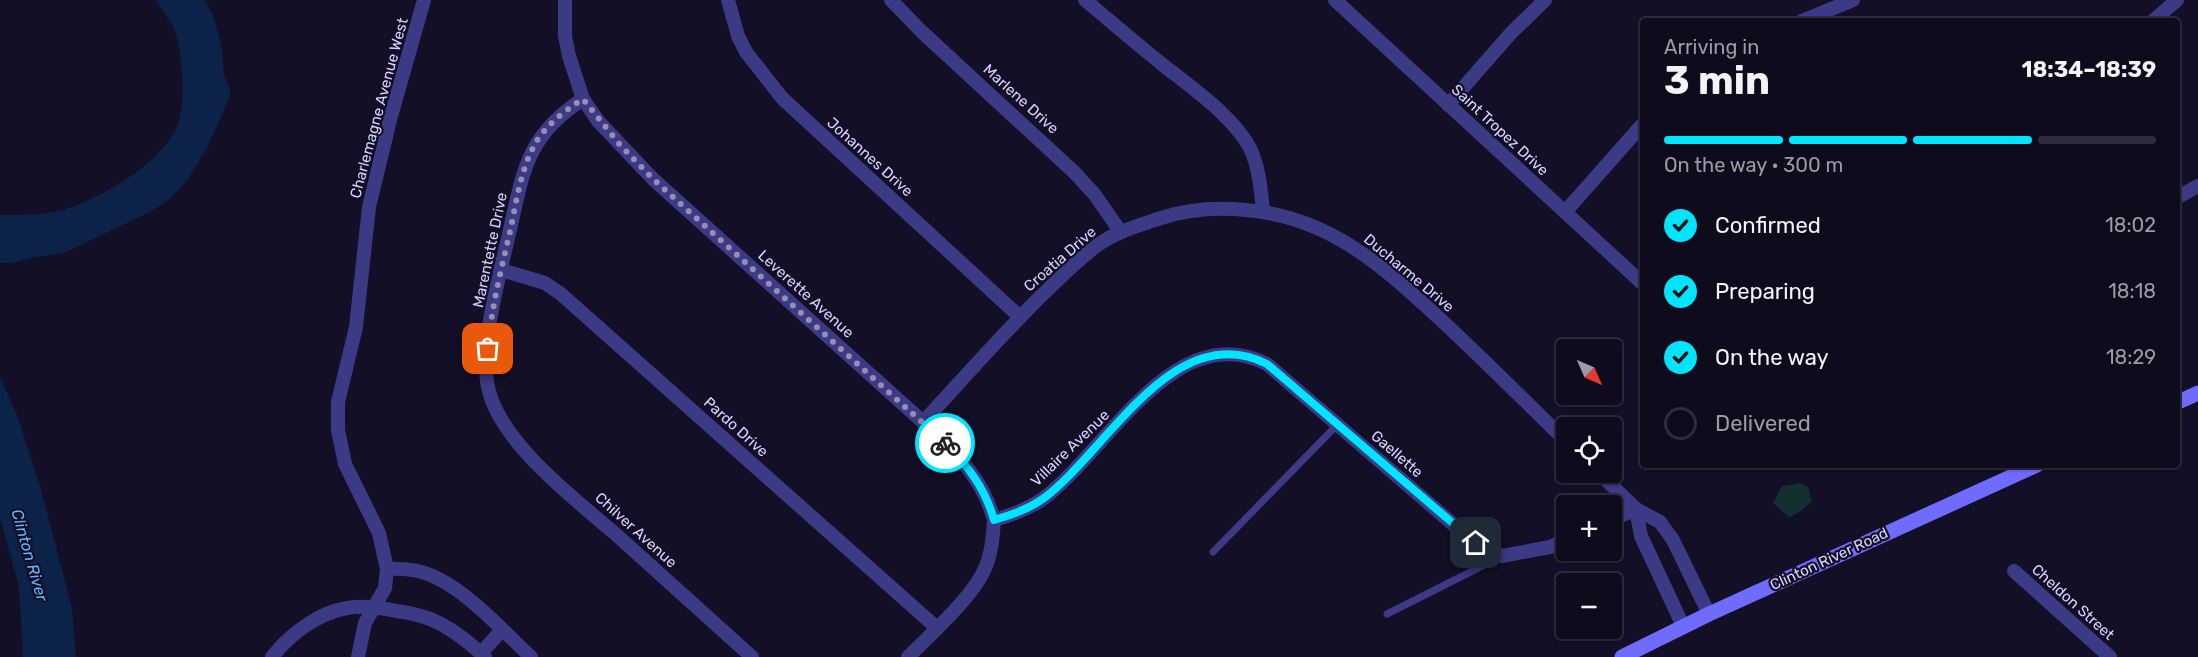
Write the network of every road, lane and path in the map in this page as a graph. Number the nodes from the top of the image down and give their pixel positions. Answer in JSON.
{"nodes":[{"id":1,"x":424,"y":0,"type":"edge"},
{"id":2,"x":565,"y":0,"type":"edge"},
{"id":3,"x":728,"y":0,"type":"edge"},
{"id":4,"x":891,"y":0,"type":"edge"},
{"id":5,"x":1085,"y":0,"type":"edge"},
{"id":6,"x":1335,"y":0,"type":"edge"},
{"id":7,"x":1545,"y":0,"type":"edge"},
{"id":8,"x":1853,"y":0,"type":"edge"},
{"id":9,"x":2177,"y":0,"type":"edge"},
{"id":10,"x":1809,"y":18,"type":"edge"},
{"id":11,"x":2156,"y":18,"type":"edge"},
{"id":12,"x":583,"y":99,"type":"junction"},
{"id":13,"x":1448,"y":105,"type":"junction"},
{"id":14,"x":1640,"y":127,"type":"edge"},
{"id":15,"x":2198,"y":186,"type":"edge"},
{"id":16,"x":2180,"y":196,"type":"edge"},
{"id":17,"x":1263,"y":211,"type":"junction"},
{"id":18,"x":1565,"y":212,"type":"junction"},
{"id":19,"x":1120,"y":231,"type":"junction"},
{"id":20,"x":501,"y":270,"type":"junction"},
{"id":21,"x":1640,"y":281,"type":"edge"},
{"id":22,"x":1020,"y":317,"type":"junction"},
{"id":23,"x":1211,"y":355,"type":"joint"},
{"id":24,"x":2198,"y":393,"type":"edge"},
{"id":25,"x":2180,"y":401,"type":"edge"},
{"id":26,"x":923,"y":422,"type":"junction"},
{"id":27,"x":502,"y":423,"type":"joint"},
{"id":28,"x":1338,"y":424,"type":"junction"},
{"id":29,"x":1556,"y":431,"type":"edge"},
{"id":30,"x":2030,"y":468,"type":"edge"},
{"id":31,"x":1609,"y":483,"type":"edge"},
{"id":32,"x":1636,"y":509,"type":"junction"},
{"id":33,"x":1622,"y":515,"type":"edge"},
{"id":34,"x":994,"y":520,"type":"junction"},
{"id":35,"x":1556,"y":544,"type":"edge"},
{"id":36,"x":1213,"y":552,"type":"dead end"},
{"id":37,"x":1502,"y":556,"type":"junction"},
{"id":38,"x":387,"y":569,"type":"junction"},
{"id":39,"x":2014,"y":571,"type":"dead end"},
{"id":40,"x":376,"y":607,"type":"junction"},
{"id":41,"x":1387,"y":614,"type":"dead end"},
{"id":42,"x":1709,"y":614,"type":"junction"},
{"id":43,"x":1683,"y":626,"type":"junction"},
{"id":44,"x":938,"y":628,"type":"junction"},
{"id":45,"x":502,"y":630,"type":"junction"},
{"id":46,"x":483,"y":655,"type":"edge"},
{"id":47,"x":272,"y":657,"type":"edge"},
{"id":48,"x":358,"y":657,"type":"edge"},
{"id":49,"x":531,"y":657,"type":"edge"},
{"id":50,"x":752,"y":657,"type":"edge"},
{"id":51,"x":908,"y":657,"type":"edge"},
{"id":52,"x":1622,"y":657,"type":"edge"},
{"id":53,"x":2110,"y":657,"type":"edge"}],
"edges":[{"from":1,"to":38,"type":"street","name":"Charlemagne Avenue West"},
{"from":2,"to":12,"type":"street"},
{"from":3,"to":22,"type":"street","name":"Johannes Drive"},
{"from":4,"to":19,"type":"street","name":"Marlene Drive"},
{"from":5,"to":17,"type":"street"},
{"from":6,"to":13,"type":"street","name":"Saint Tropez Drive"},
{"from":7,"to":13,"type":"street"},
{"from":8,"to":10,"type":"street"},
{"from":9,"to":11,"type":"street"},
{"from":12,"to":20,"type":"street","name":"Marentette Drive"},
{"from":12,"to":26,"type":"street","name":"Leverette Avenue"},
{"from":13,"to":18,"type":"street","name":"Saint Tropez Drive"},
{"from":14,"to":18,"type":"street"},
{"from":15,"to":16,"type":"street"},
{"from":17,"to":19,"type":"street","name":"Croatia Drive"},
{"from":17,"to":29,"type":"street","name":"Ducharme Drive"},
{"from":18,"to":21,"type":"street","name":"Saint Tropez Drive"},
{"from":19,"to":22,"type":"street","name":"Croatia Drive"},
{"from":20,"to":27,"type":"street","name":"Marentette Drive"},
{"from":20,"to":44,"type":"street","name":"Pardo Drive"},
{"from":22,"to":26,"type":"street","name":"Croatia Drive"},
{"from":23,"to":28,"type":"street","name":"Gaellette"},
{"from":23,"to":34,"type":"street","name":"Villaire Avenue"},
{"from":24,"to":25,"type":"street"},
{"from":26,"to":34,"type":"street","name":"Leverette Avenue"},
{"from":27,"to":50,"type":"street","name":"Chilver Avenue"},
{"from":28,"to":36,"type":"lane"},
{"from":28,"to":37,"type":"street","name":"Gaellette"},
{"from":30,"to":42,"type":"street","name":"Clinton River Road"},
{"from":31,"to":32,"type":"street"},
{"from":32,"to":33,"type":"street"},
{"from":32,"to":42,"type":"street"},
{"from":32,"to":43,"type":"street"},
{"from":34,"to":44,"type":"street"},
{"from":35,"to":37,"type":"street"},
{"from":37,"to":41,"type":"lane"},
{"from":38,"to":40,"type":"street","name":"Charlemagne Avenue West"},
{"from":38,"to":45,"type":"street"},
{"from":39,"to":53,"type":"street","name":"Cheldon Street"},
{"from":40,"to":46,"type":"street"},
{"from":40,"to":47,"type":"street"},
{"from":40,"to":48,"type":"street","name":"Charlemagne Avenue West"},
{"from":42,"to":43,"type":"street","name":"Clinton River Road"},
{"from":43,"to":52,"type":"street","name":"Clinton River Road"},
{"from":44,"to":51,"type":"street"},
{"from":45,"to":46,"type":"street"},
{"from":45,"to":49,"type":"street"}]}
